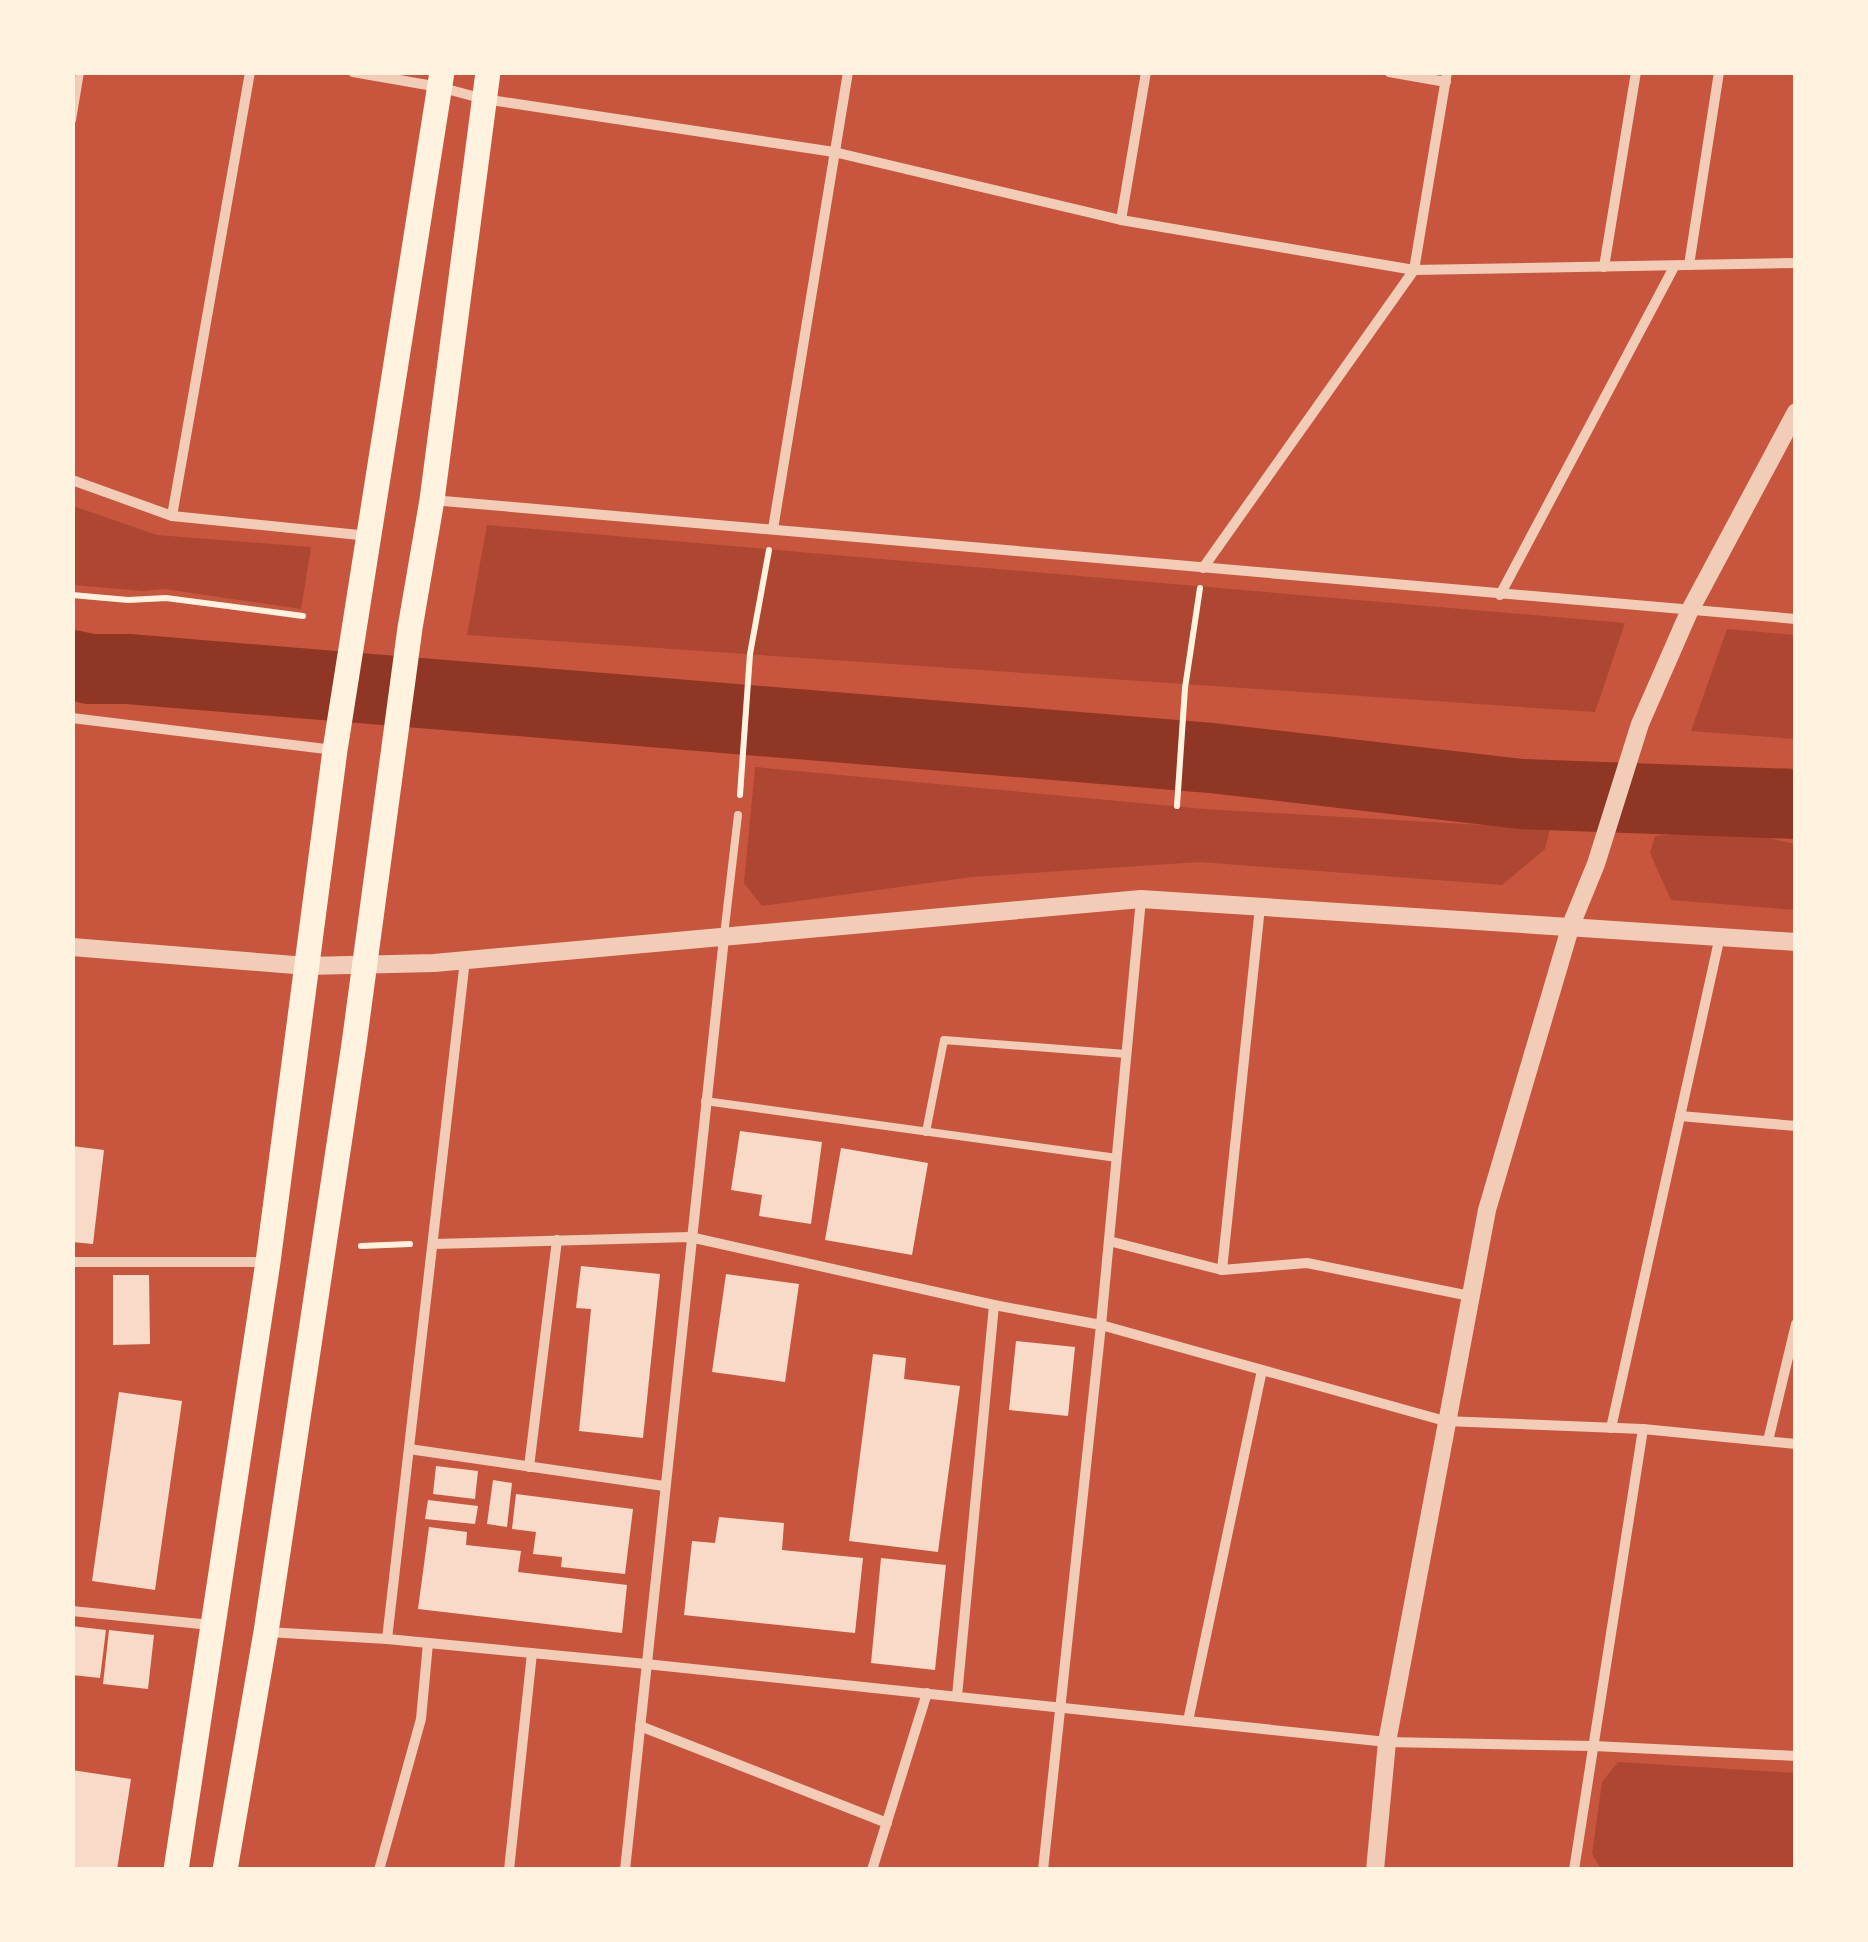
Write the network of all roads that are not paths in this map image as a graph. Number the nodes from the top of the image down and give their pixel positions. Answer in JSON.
{"nodes":[{"id":1,"x":80,"y":72,"type":"edge"},
{"id":2,"x":250,"y":72,"type":"edge"},
{"id":3,"x":353,"y":72,"type":"edge"},
{"id":4,"x":488,"y":72,"type":"edge"},
{"id":5,"x":848,"y":72,"type":"edge"},
{"id":6,"x":1146,"y":72,"type":"edge"},
{"id":7,"x":1389,"y":72,"type":"edge"},
{"id":8,"x":1636,"y":72,"type":"edge"},
{"id":9,"x":1719,"y":72,"type":"edge"},
{"id":10,"x":1446,"y":77,"type":"edge"},
{"id":11,"x":440,"y":80,"type":"edge"},
{"id":12,"x":484,"y":98,"type":"junction"},
{"id":13,"x":72,"y":120,"type":"edge"},
{"id":14,"x":834,"y":152,"type":"junction"},
{"id":15,"x":1121,"y":220,"type":"junction"},
{"id":16,"x":1796,"y":263,"type":"edge"},
{"id":17,"x":1689,"y":265,"type":"junction"},
{"id":18,"x":1604,"y":266,"type":"junction"},
{"id":19,"x":1674,"y":267,"type":"junction"},
{"id":20,"x":1414,"y":270,"type":"junction"},
{"id":21,"x":1796,"y":412,"type":"edge"},
{"id":22,"x":72,"y":480,"type":"edge"},
{"id":23,"x":432,"y":500,"type":"junction"},
{"id":24,"x":172,"y":516,"type":"junction"},
{"id":25,"x":773,"y":529,"type":"junction"},
{"id":26,"x":370,"y":536,"type":"junction"},
{"id":27,"x":1203,"y":568,"type":"junction"},
{"id":28,"x":1500,"y":595,"type":"junction"},
{"id":29,"x":1689,"y":612,"type":"junction"},
{"id":30,"x":1796,"y":619,"type":"edge"},
{"id":31,"x":72,"y":718,"type":"edge"},
{"id":32,"x":334,"y":750,"type":"junction"},
{"id":33,"x":738,"y":816,"type":"dead end"},
{"id":34,"x":1141,"y":899,"type":"junction"},
{"id":35,"x":1260,"y":906,"type":"junction"},
{"id":36,"x":1570,"y":925,"type":"junction"},
{"id":37,"x":1720,"y":936,"type":"junction"},
{"id":38,"x":724,"y":938,"type":"junction"},
{"id":39,"x":1796,"y":942,"type":"edge"},
{"id":40,"x":72,"y":946,"type":"edge"},
{"id":41,"x":465,"y":960,"type":"junction"},
{"id":42,"x":366,"y":963,"type":"junction"},
{"id":43,"x":307,"y":966,"type":"junction"},
{"id":44,"x":1126,"y":1054,"type":"junction"},
{"id":45,"x":705,"y":1101,"type":"junction"},
{"id":46,"x":1680,"y":1116,"type":"junction"},
{"id":47,"x":1796,"y":1126,"type":"edge"},
{"id":48,"x":926,"y":1132,"type":"junction"},
{"id":49,"x":1117,"y":1158,"type":"junction"},
{"id":50,"x":690,"y":1237,"type":"junction"},
{"id":51,"x":556,"y":1240,"type":"junction"},
{"id":52,"x":1110,"y":1241,"type":"junction"},
{"id":53,"x":433,"y":1244,"type":"junction"},
{"id":54,"x":72,"y":1262,"type":"edge"},
{"id":55,"x":268,"y":1262,"type":"junction"},
{"id":56,"x":1222,"y":1270,"type":"junction"},
{"id":57,"x":1470,"y":1296,"type":"junction"},
{"id":58,"x":994,"y":1305,"type":"junction"},
{"id":59,"x":1101,"y":1324,"type":"junction"},
{"id":60,"x":1796,"y":1324,"type":"edge"},
{"id":61,"x":1262,"y":1370,"type":"junction"},
{"id":62,"x":1445,"y":1421,"type":"junction"},
{"id":63,"x":1611,"y":1428,"type":"junction"},
{"id":64,"x":1643,"y":1428,"type":"junction"},
{"id":65,"x":1768,"y":1442,"type":"junction"},
{"id":66,"x":1796,"y":1444,"type":"edge"},
{"id":67,"x":410,"y":1449,"type":"junction"},
{"id":68,"x":530,"y":1466,"type":"junction"},
{"id":69,"x":664,"y":1486,"type":"junction"},
{"id":70,"x":72,"y":1611,"type":"edge"},
{"id":71,"x":213,"y":1626,"type":"junction"},
{"id":72,"x":266,"y":1632,"type":"junction"},
{"id":73,"x":387,"y":1639,"type":"junction"},
{"id":74,"x":428,"y":1643,"type":"junction"},
{"id":75,"x":532,"y":1653,"type":"junction"},
{"id":76,"x":646,"y":1664,"type":"junction"},
{"id":77,"x":927,"y":1693,"type":"junction"},
{"id":78,"x":957,"y":1696,"type":"junction"},
{"id":79,"x":1060,"y":1707,"type":"junction"},
{"id":80,"x":1188,"y":1721,"type":"junction"},
{"id":81,"x":640,"y":1726,"type":"junction"},
{"id":82,"x":1387,"y":1742,"type":"junction"},
{"id":83,"x":1594,"y":1746,"type":"junction"},
{"id":84,"x":1796,"y":1756,"type":"edge"},
{"id":85,"x":886,"y":1823,"type":"junction"},
{"id":86,"x":176,"y":1870,"type":"edge"},
{"id":87,"x":225,"y":1870,"type":"edge"},
{"id":88,"x":379,"y":1870,"type":"edge"},
{"id":89,"x":509,"y":1870,"type":"edge"},
{"id":90,"x":624,"y":1870,"type":"edge"},
{"id":91,"x":872,"y":1870,"type":"edge"},
{"id":92,"x":1044,"y":1870,"type":"edge"},
{"id":93,"x":1375,"y":1870,"type":"edge"},
{"id":94,"x":1574,"y":1870,"type":"edge"}],
"edges":[{"from":1,"to":13,"type":"lane"},
{"from":2,"to":24,"type":"street"},
{"from":3,"to":11,"type":"street"},
{"from":4,"to":12,"type":"main road"},
{"from":5,"to":14,"type":"street"},
{"from":6,"to":15,"type":"street"},
{"from":7,"to":10,"type":"street"},
{"from":8,"to":18,"type":"street"},
{"from":9,"to":17,"type":"street"},
{"from":10,"to":20,"type":"street"},
{"from":11,"to":12,"type":"street"},
{"from":11,"to":26,"type":"main road"},
{"from":12,"to":14,"type":"street"},
{"from":12,"to":23,"type":"main road"},
{"from":14,"to":15,"type":"street"},
{"from":14,"to":25,"type":"street"},
{"from":15,"to":20,"type":"street"},
{"from":16,"to":17,"type":"street"},
{"from":17,"to":19,"type":"street"},
{"from":18,"to":19,"type":"street"},
{"from":18,"to":20,"type":"street"},
{"from":19,"to":28,"type":"street"},
{"from":20,"to":27,"type":"street"},
{"from":21,"to":29,"type":"street"},
{"from":22,"to":24,"type":"street"},
{"from":23,"to":25,"type":"street"},
{"from":23,"to":42,"type":"main road"},
{"from":24,"to":26,"type":"street"},
{"from":25,"to":27,"type":"street"},
{"from":26,"to":32,"type":"main road"},
{"from":27,"to":28,"type":"street"},
{"from":28,"to":29,"type":"street"},
{"from":29,"to":30,"type":"street"},
{"from":29,"to":36,"type":"street"},
{"from":31,"to":32,"type":"street"},
{"from":32,"to":43,"type":"main road"},
{"from":33,"to":38,"type":"lane"},
{"from":34,"to":35,"type":"street"},
{"from":34,"to":38,"type":"street"},
{"from":34,"to":44,"type":"street"},
{"from":35,"to":36,"type":"street"},
{"from":35,"to":56,"type":"street"},
{"from":36,"to":37,"type":"street"},
{"from":36,"to":57,"type":"street"},
{"from":37,"to":39,"type":"street"},
{"from":37,"to":46,"type":"street"},
{"from":38,"to":41,"type":"street"},
{"from":38,"to":45,"type":"street"},
{"from":40,"to":43,"type":"street"},
{"from":41,"to":42,"type":"street"},
{"from":41,"to":53,"type":"street"},
{"from":42,"to":43,"type":"street"},
{"from":42,"to":72,"type":"main road"},
{"from":43,"to":55,"type":"main road"},
{"from":44,"to":48,"type":"lane"},
{"from":44,"to":49,"type":"street"},
{"from":45,"to":48,"type":"lane"},
{"from":45,"to":50,"type":"street"},
{"from":46,"to":47,"type":"street"},
{"from":46,"to":63,"type":"street"},
{"from":48,"to":49,"type":"lane"},
{"from":49,"to":52,"type":"street"},
{"from":50,"to":51,"type":"street"},
{"from":50,"to":58,"type":"street"},
{"from":50,"to":69,"type":"street"},
{"from":51,"to":53,"type":"street"},
{"from":51,"to":68,"type":"street"},
{"from":52,"to":56,"type":"street"},
{"from":52,"to":59,"type":"street"},
{"from":53,"to":67,"type":"street"},
{"from":54,"to":55,"type":"street"},
{"from":55,"to":71,"type":"main road"},
{"from":56,"to":57,"type":"street"},
{"from":57,"to":62,"type":"street"},
{"from":58,"to":59,"type":"street"},
{"from":58,"to":78,"type":"street"},
{"from":59,"to":61,"type":"street"},
{"from":59,"to":79,"type":"street"},
{"from":60,"to":65,"type":"street"},
{"from":61,"to":62,"type":"street"},
{"from":61,"to":80,"type":"street"},
{"from":62,"to":63,"type":"street"},
{"from":62,"to":82,"type":"street"},
{"from":63,"to":64,"type":"street"},
{"from":64,"to":65,"type":"street"},
{"from":64,"to":83,"type":"street"},
{"from":65,"to":66,"type":"street"},
{"from":67,"to":68,"type":"street"},
{"from":67,"to":73,"type":"street"},
{"from":68,"to":69,"type":"street"},
{"from":69,"to":76,"type":"street"},
{"from":70,"to":71,"type":"street"},
{"from":71,"to":86,"type":"main road"},
{"from":72,"to":73,"type":"street"},
{"from":72,"to":87,"type":"main road"},
{"from":73,"to":74,"type":"street"},
{"from":74,"to":75,"type":"street"},
{"from":74,"to":88,"type":"street"},
{"from":75,"to":76,"type":"street"},
{"from":75,"to":89,"type":"street"},
{"from":76,"to":77,"type":"street"},
{"from":76,"to":81,"type":"street"},
{"from":77,"to":78,"type":"street"},
{"from":77,"to":85,"type":"street"},
{"from":78,"to":79,"type":"street"},
{"from":79,"to":80,"type":"street"},
{"from":79,"to":92,"type":"street"},
{"from":80,"to":82,"type":"street"},
{"from":81,"to":85,"type":"street"},
{"from":81,"to":90,"type":"street"},
{"from":82,"to":83,"type":"street"},
{"from":82,"to":93,"type":"street"},
{"from":83,"to":84,"type":"street"},
{"from":83,"to":94,"type":"street"},
{"from":85,"to":91,"type":"street"}]}
